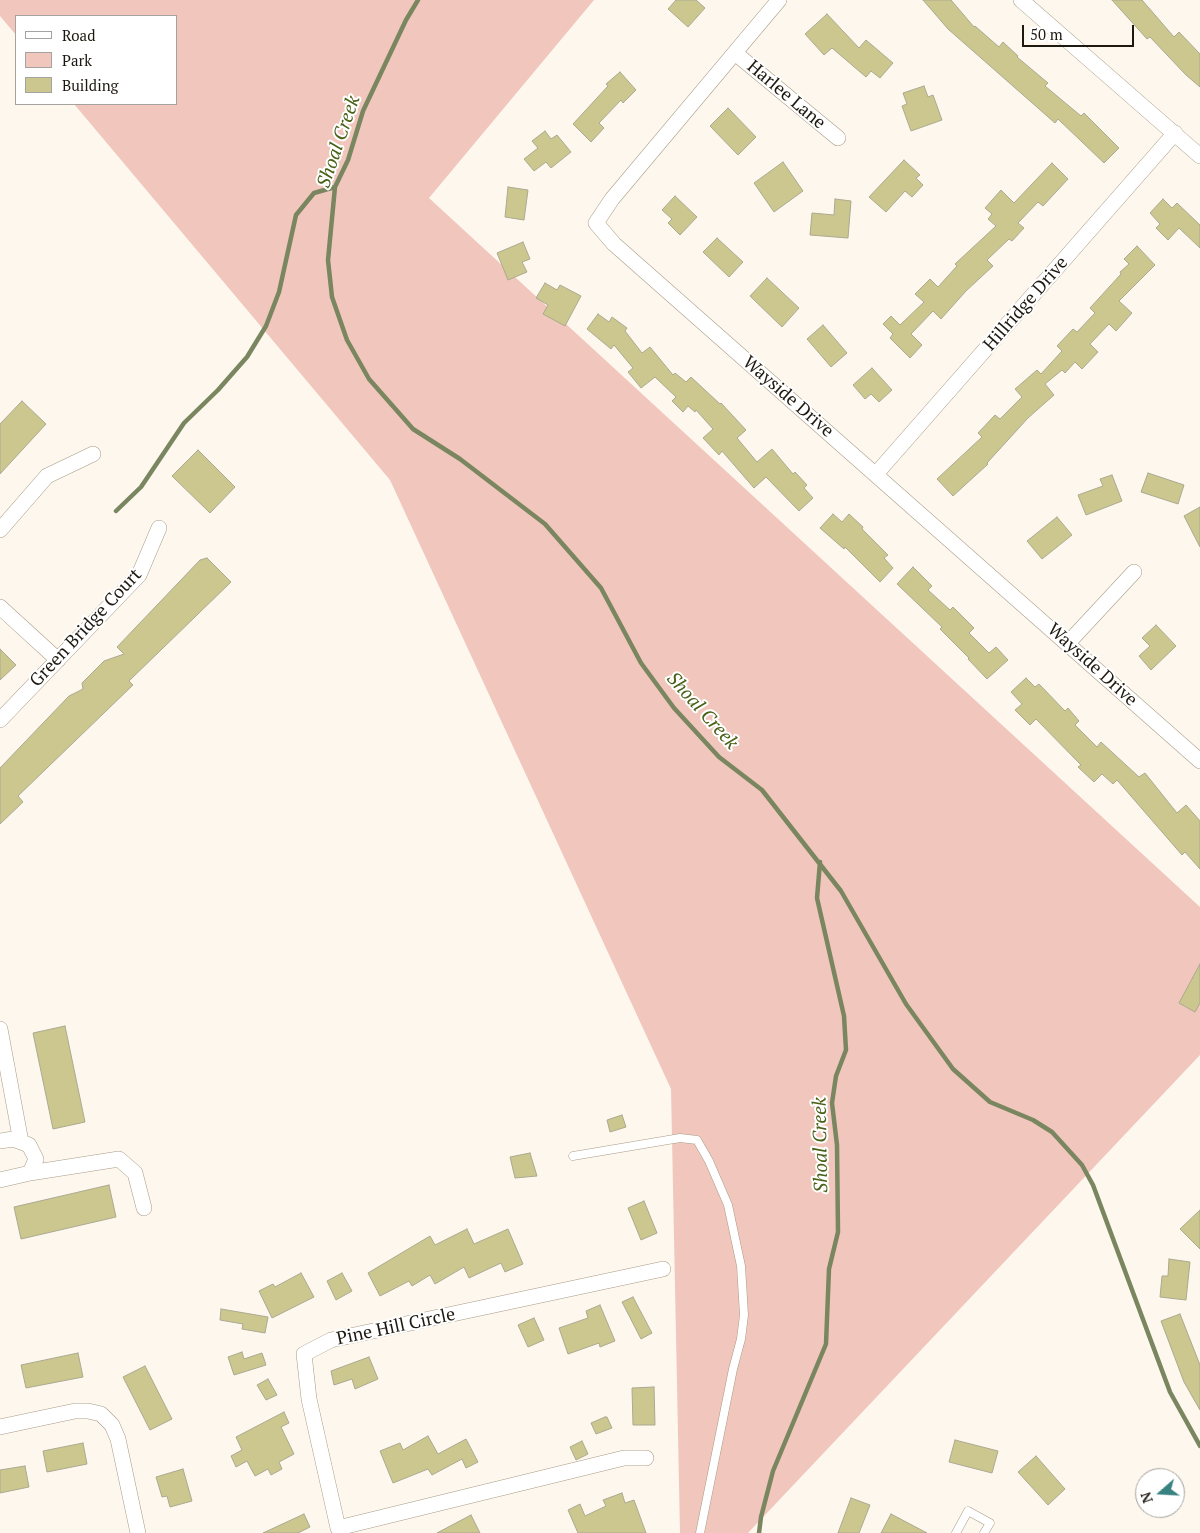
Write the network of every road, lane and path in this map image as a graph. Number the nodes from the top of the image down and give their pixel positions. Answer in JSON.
{"nodes":[{"id":1,"x":779,"y":0,"type":"edge"},
{"id":2,"x":1021,"y":0,"type":"edge"},
{"id":3,"x":735,"y":53,"type":"junction"},
{"id":4,"x":1175,"y":134,"type":"junction"},
{"id":5,"x":838,"y":138,"type":"dead end"},
{"id":6,"x":1200,"y":156,"type":"edge"},
{"id":7,"x":92,"y":454,"type":"dead end"},
{"id":8,"x":876,"y":474,"type":"junction"},
{"id":9,"x":158,"y":528,"type":"dead end"},
{"id":10,"x":0,"y":530,"type":"edge"},
{"id":11,"x":1134,"y":572,"type":"dead end"},
{"id":12,"x":0,"y":607,"type":"edge"},
{"id":13,"x":1068,"y":643,"type":"junction"},
{"id":14,"x":58,"y":660,"type":"junction"},
{"id":15,"x":0,"y":720,"type":"edge"},
{"id":16,"x":1200,"y":761,"type":"edge"},
{"id":17,"x":0,"y":1029,"type":"edge"},
{"id":18,"x":0,"y":1141,"type":"edge"},
{"id":19,"x":21,"y":1142,"type":"junction"},
{"id":20,"x":573,"y":1156,"type":"dead end"},
{"id":21,"x":30,"y":1174,"type":"junction"},
{"id":22,"x":0,"y":1180,"type":"edge"},
{"id":23,"x":144,"y":1208,"type":"dead end"},
{"id":24,"x":663,"y":1269,"type":"dead end"},
{"id":25,"x":0,"y":1427,"type":"edge"},
{"id":26,"x":646,"y":1458,"type":"dead end"},
{"id":27,"x":339,"y":1530,"type":"edge"},
{"id":28,"x":138,"y":1533,"type":"edge"},
{"id":29,"x":700,"y":1533,"type":"edge"},
{"id":30,"x":956,"y":1533,"type":"edge"},
{"id":31,"x":984,"y":1533,"type":"edge"}],
"edges":[{"from":1,"to":3,"type":"street","name":"Wayside Drive"},
{"from":2,"to":4,"type":"street"},
{"from":3,"to":5,"type":"street","name":"Harlee Lane"},
{"from":3,"to":8,"type":"street","name":"Wayside Drive"},
{"from":4,"to":6,"type":"street"},
{"from":4,"to":8,"type":"street","name":"Hillridge Drive"},
{"from":7,"to":10,"type":"street"},
{"from":8,"to":13,"type":"street","name":"Wayside Drive"},
{"from":9,"to":14,"type":"street","name":"Green Bridge Court"},
{"from":11,"to":13,"type":"street"},
{"from":12,"to":14,"type":"street"},
{"from":13,"to":16,"type":"street","name":"Wayside Drive"},
{"from":14,"to":15,"type":"street","name":"Green Bridge Court"},
{"from":17,"to":19,"type":"street"},
{"from":18,"to":19,"type":"street"},
{"from":19,"to":21,"type":"street"},
{"from":20,"to":29,"type":"lane"},
{"from":21,"to":22,"type":"street"},
{"from":21,"to":23,"type":"street"},
{"from":24,"to":27,"type":"street","name":"Pine Hill Circle"},
{"from":25,"to":28,"type":"street"},
{"from":26,"to":27,"type":"street","name":"Pine Hill Circle"},
{"from":30,"to":31,"type":"lane"}]}
